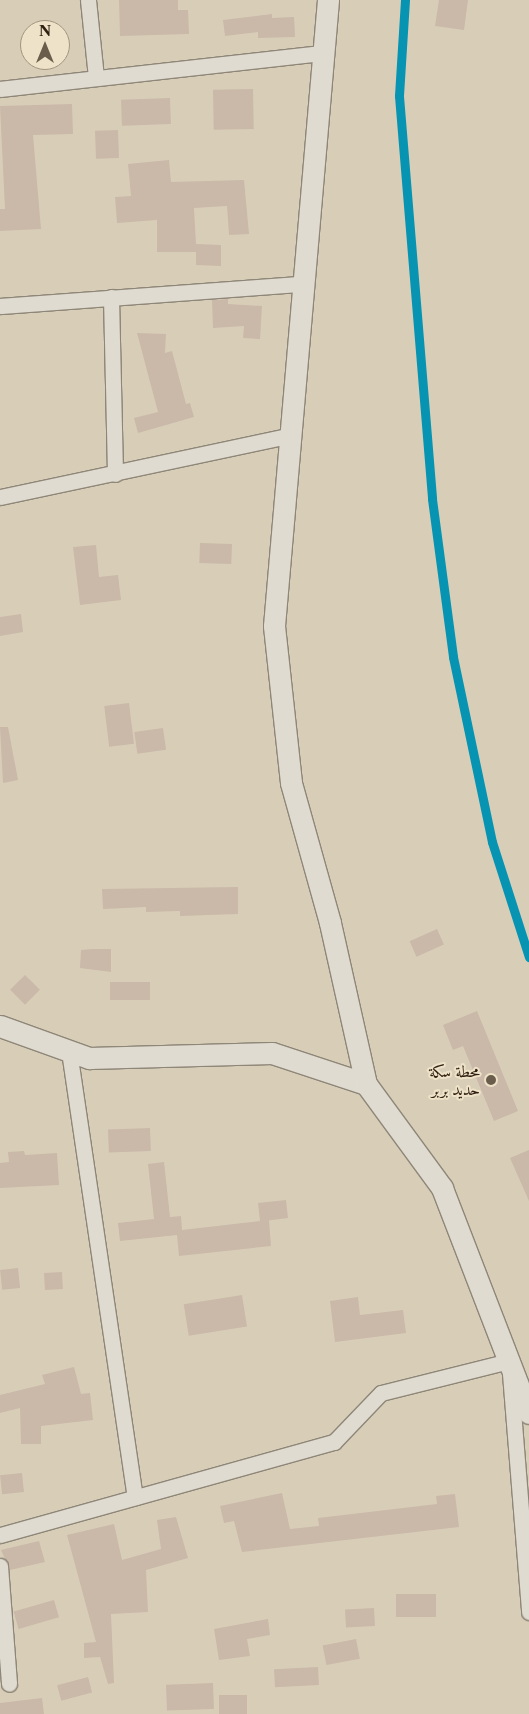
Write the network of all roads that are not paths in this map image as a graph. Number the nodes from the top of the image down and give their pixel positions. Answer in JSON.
{"nodes":[{"id":1,"x":88,"y":0,"type":"edge"},
{"id":2,"x":328,"y":0,"type":"edge"},
{"id":3,"x":323,"y":53,"type":"junction"},
{"id":4,"x":96,"y":78,"type":"junction"},
{"id":5,"x":0,"y":89,"type":"edge"},
{"id":6,"x":302,"y":284,"type":"junction"},
{"id":7,"x":111,"y":296,"type":"junction"},
{"id":8,"x":0,"y":306,"type":"edge"},
{"id":9,"x":288,"y":436,"type":"junction"},
{"id":10,"x":115,"y":474,"type":"junction"},
{"id":11,"x":0,"y":498,"type":"edge"},
{"id":12,"x":0,"y":1026,"type":"edge"},
{"id":13,"x":69,"y":1050,"type":"junction"},
{"id":14,"x":366,"y":1084,"type":"junction"},
{"id":15,"x":509,"y":1361,"type":"junction"},
{"id":16,"x":529,"y":1413,"type":"edge"},
{"id":17,"x":135,"y":1497,"type":"junction"},
{"id":18,"x":0,"y":1535,"type":"edge"},
{"id":19,"x":0,"y":1566,"type":"edge"},
{"id":20,"x":529,"y":1612,"type":"edge"},
{"id":21,"x":9,"y":1684,"type":"dead end"}],
"edges":[{"from":1,"to":4,"type":"street"},
{"from":2,"to":3,"type":"street"},
{"from":3,"to":4,"type":"street"},
{"from":3,"to":6,"type":"street"},
{"from":4,"to":5,"type":"street"},
{"from":6,"to":7,"type":"street"},
{"from":6,"to":9,"type":"street"},
{"from":7,"to":8,"type":"street"},
{"from":7,"to":10,"type":"street"},
{"from":9,"to":10,"type":"street"},
{"from":9,"to":14,"type":"street"},
{"from":10,"to":11,"type":"street"},
{"from":12,"to":13,"type":"street"},
{"from":13,"to":14,"type":"street"},
{"from":13,"to":17,"type":"street"},
{"from":14,"to":15,"type":"street"},
{"from":15,"to":16,"type":"street"},
{"from":15,"to":17,"type":"street"},
{"from":15,"to":20,"type":"street"},
{"from":17,"to":18,"type":"street"},
{"from":19,"to":21,"type":"street"}]}
